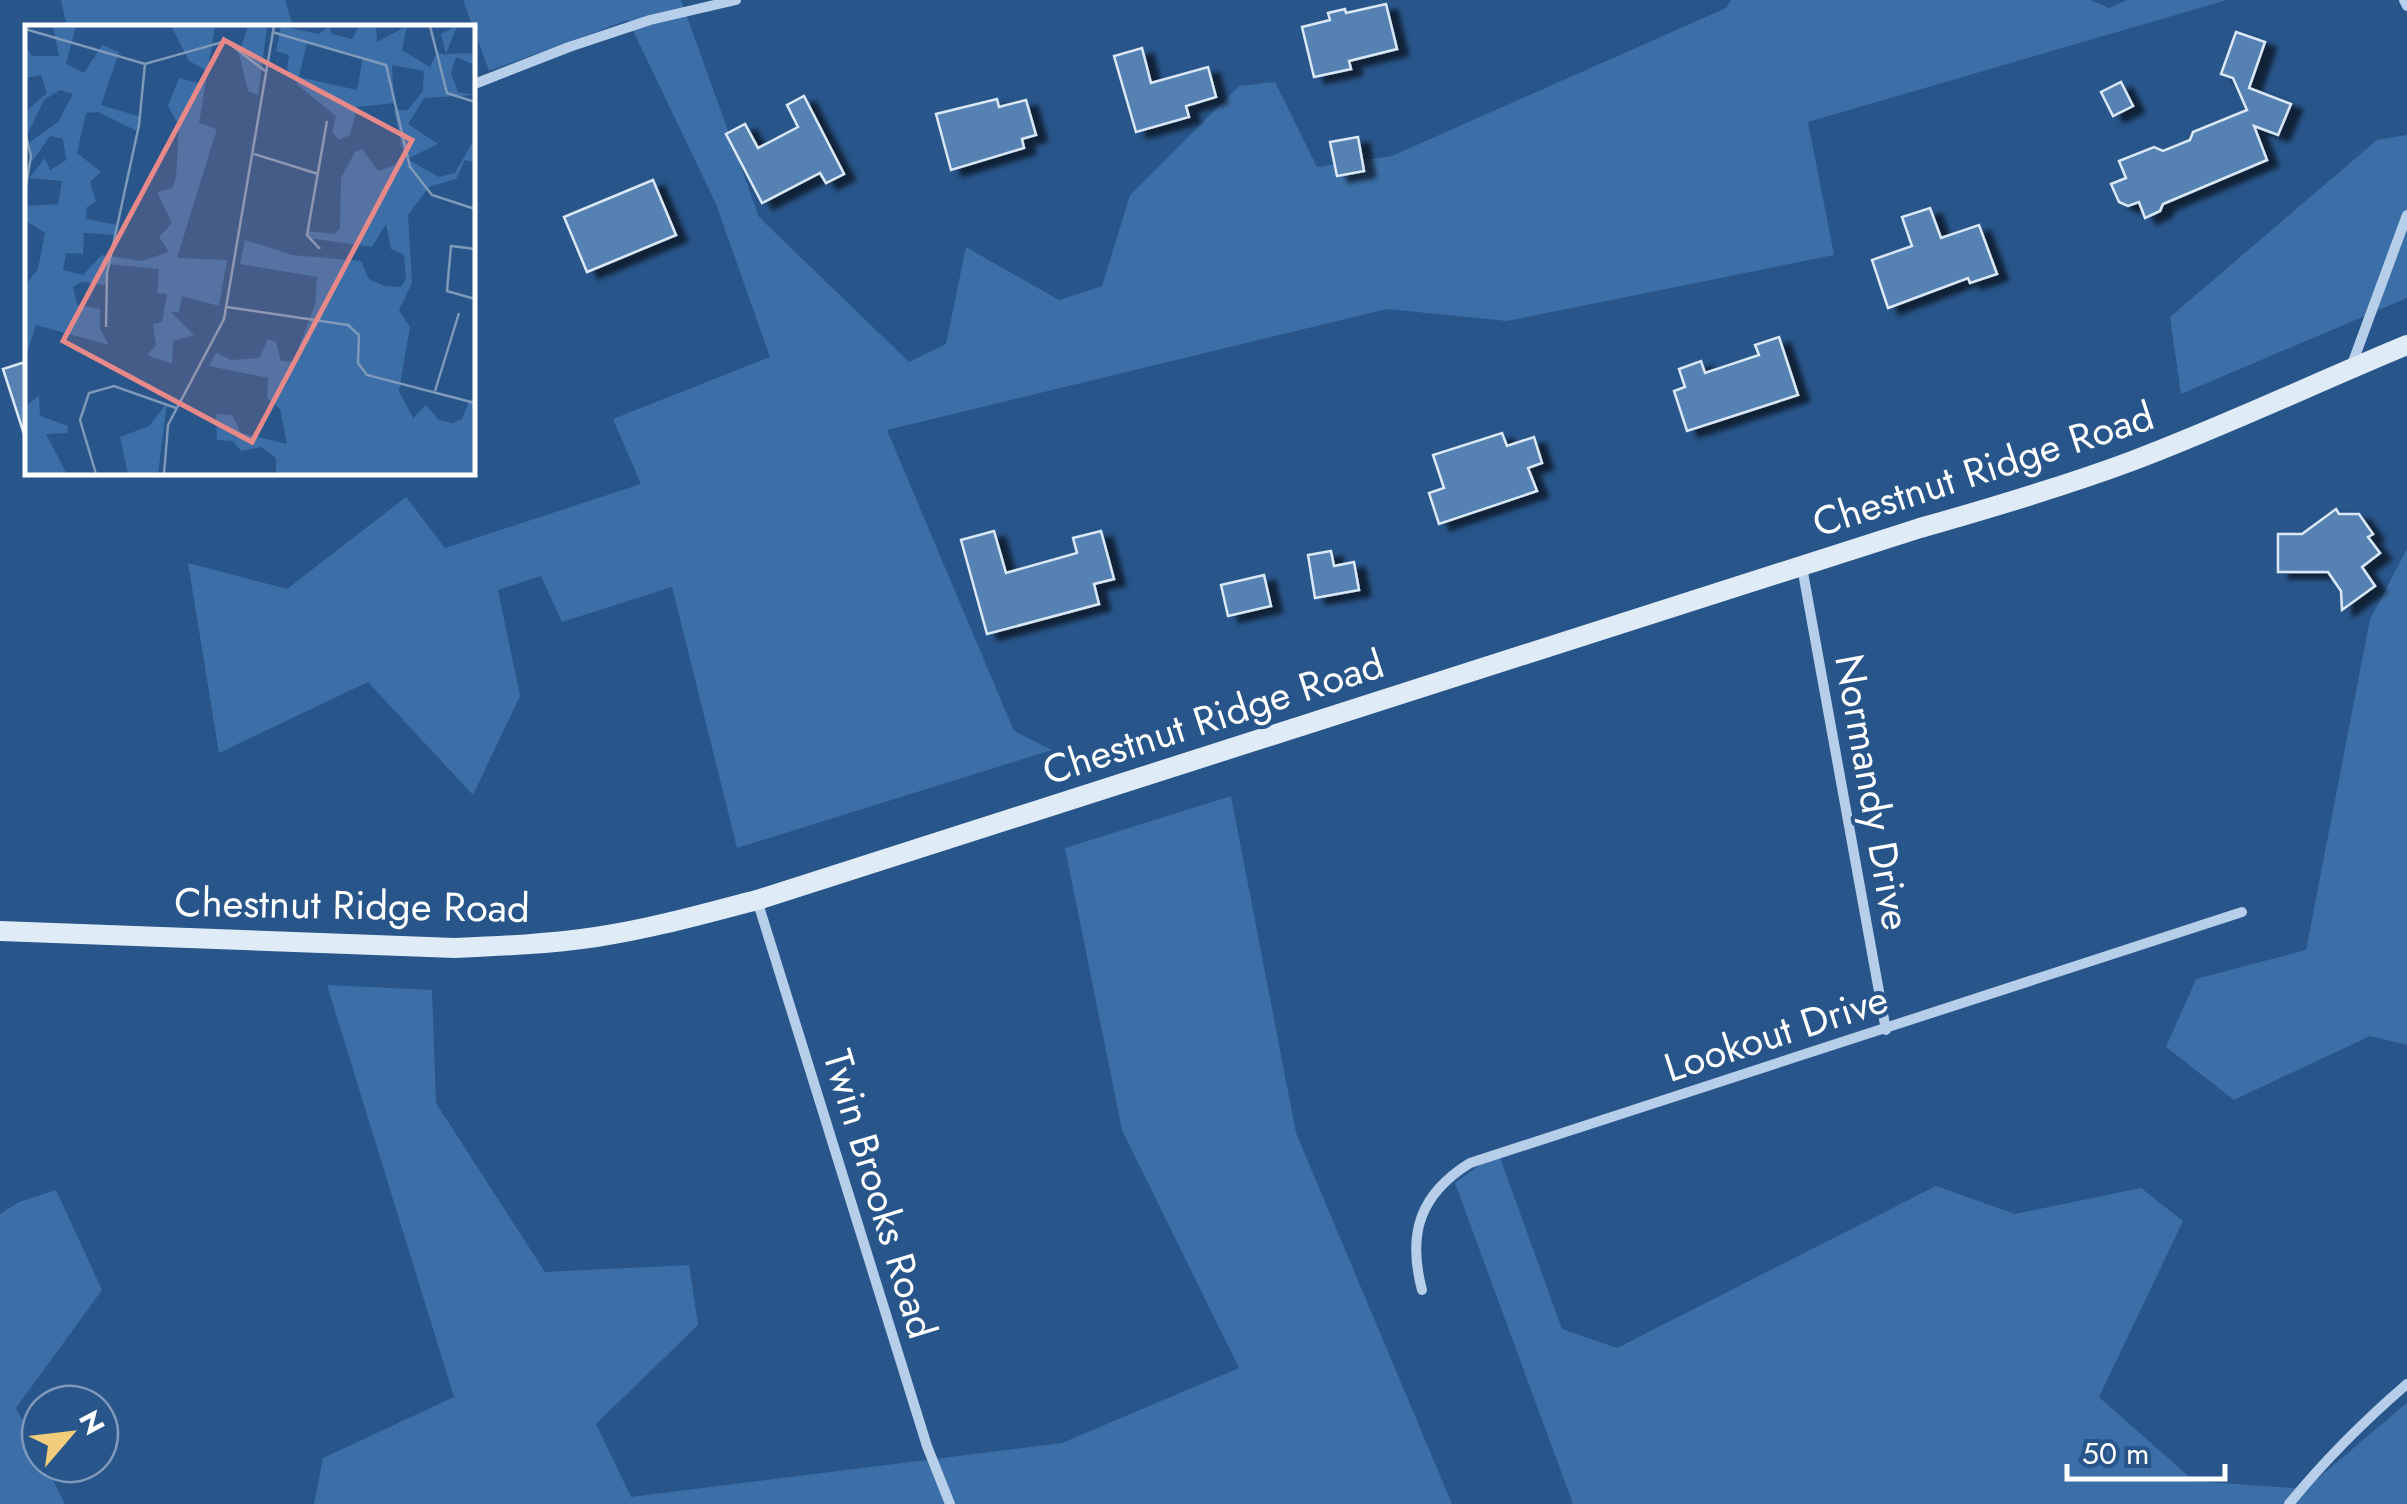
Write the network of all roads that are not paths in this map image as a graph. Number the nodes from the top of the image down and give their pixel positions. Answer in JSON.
{"nodes":[{"id":1,"x":736,"y":0,"type":"edge"},
{"id":2,"x":475,"y":83,"type":"edge"},
{"id":3,"x":2407,"y":214,"type":"edge"},
{"id":4,"x":2407,"y":346,"type":"edge"},
{"id":5,"x":2350,"y":368,"type":"junction"},
{"id":6,"x":1802,"y":566,"type":"junction"},
{"id":7,"x":757,"y":900,"type":"junction"},
{"id":8,"x":2242,"y":912,"type":"dead end"},
{"id":9,"x":0,"y":931,"type":"edge"},
{"id":10,"x":1886,"y":1030,"type":"junction"},
{"id":11,"x":1422,"y":1290,"type":"dead end"},
{"id":12,"x":2407,"y":1384,"type":"edge"},
{"id":13,"x":950,"y":1504,"type":"edge"},
{"id":14,"x":2289,"y":1504,"type":"edge"}],
"edges":[{"from":1,"to":2,"type":"street"},
{"from":3,"to":5,"type":"street"},
{"from":4,"to":5,"type":"main road","name":"Chestnut Ridge Road"},
{"from":5,"to":6,"type":"main road","name":"Chestnut Ridge Road"},
{"from":6,"to":7,"type":"main road","name":"Chestnut Ridge Road"},
{"from":6,"to":10,"type":"street","name":"Normandy Drive"},
{"from":7,"to":9,"type":"main road","name":"Chestnut Ridge Road"},
{"from":7,"to":13,"type":"street","name":"Twin Brooks Road"},
{"from":8,"to":10,"type":"street","name":"Lookout Drive"},
{"from":10,"to":11,"type":"street","name":"Lookout Drive"},
{"from":12,"to":14,"type":"street"}]}
